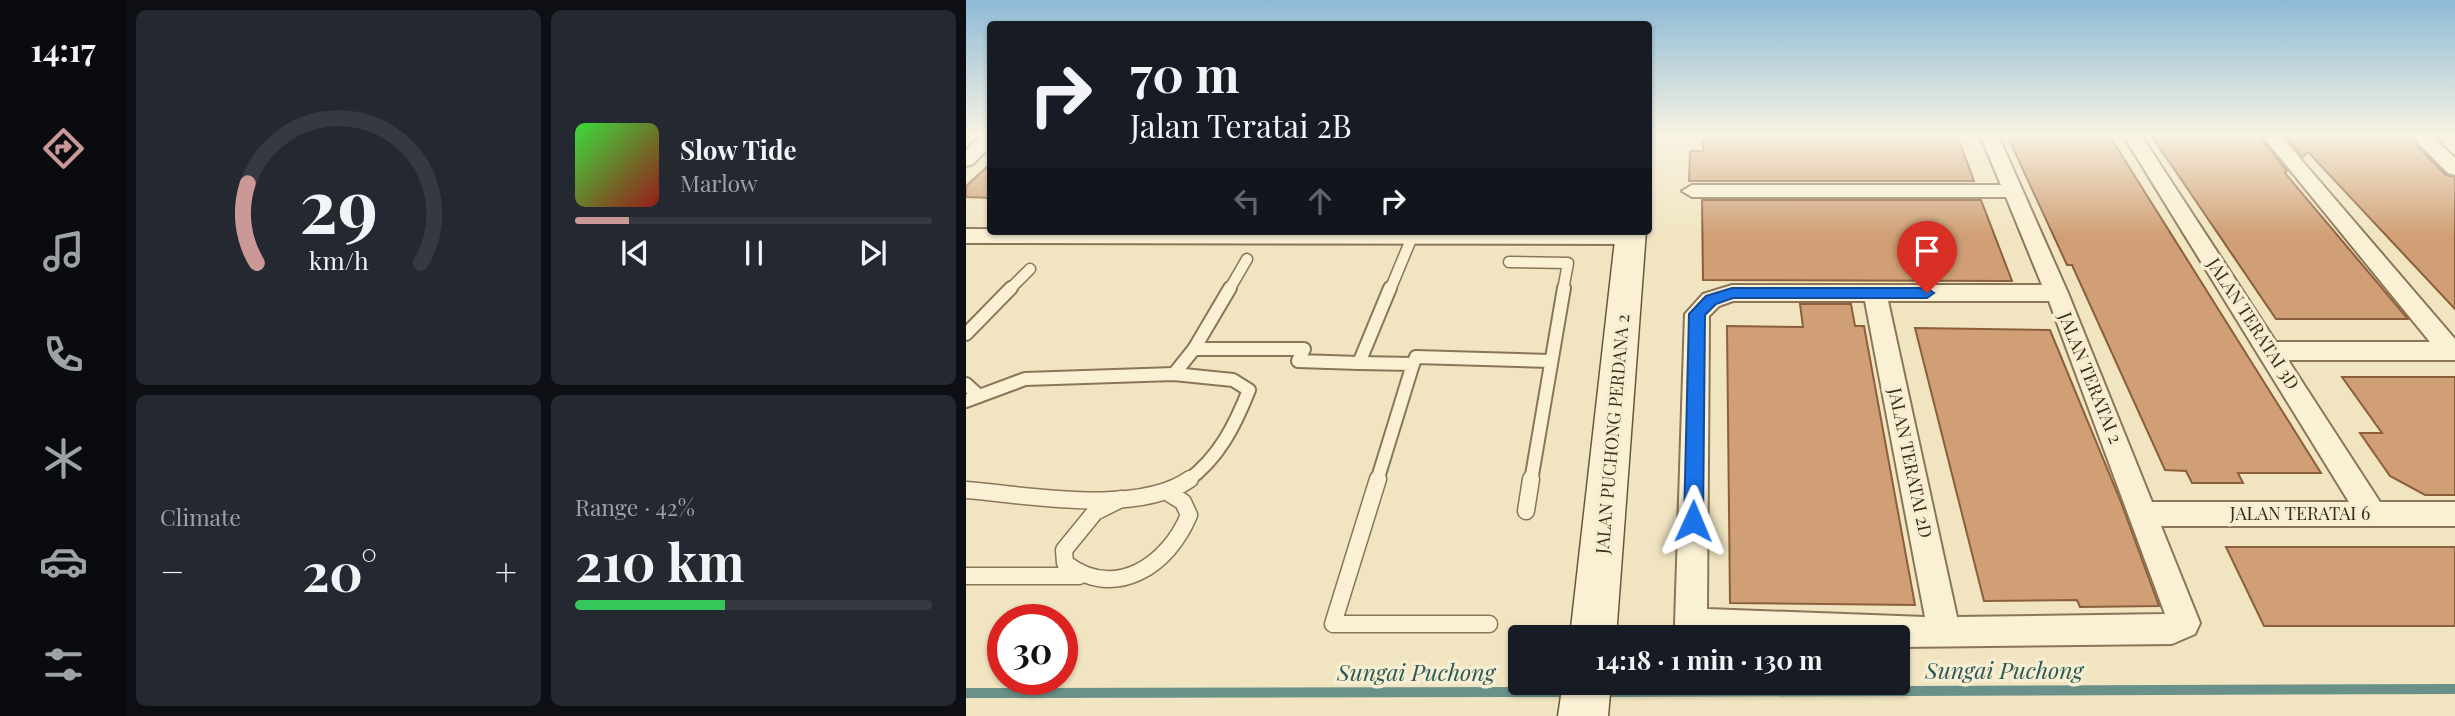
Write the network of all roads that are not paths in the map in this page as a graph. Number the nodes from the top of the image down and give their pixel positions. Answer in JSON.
{"nodes":[{"id":1,"x":2003,"y":168,"type":"edge"},
{"id":2,"x":2154,"y":168,"type":"edge"},
{"id":3,"x":2299,"y":168,"type":"edge"},
{"id":4,"x":1692,"y":191,"type":"dead end"},
{"id":5,"x":2013,"y":191,"type":"junction"},
{"id":6,"x":1006,"y":235,"type":"edge"},
{"id":7,"x":1169,"y":235,"type":"edge"},
{"id":8,"x":1558,"y":235,"type":"edge"},
{"id":9,"x":1631,"y":235,"type":"edge"},
{"id":10,"x":966,"y":236,"type":"edge"},
{"id":11,"x":1412,"y":237,"type":"junction"},
{"id":12,"x":1247,"y":258,"type":"dead end"},
{"id":13,"x":1509,"y":262,"type":"dead end"},
{"id":14,"x":1030,"y":269,"type":"dead end"},
{"id":15,"x":1875,"y":293,"type":"junction"},
{"id":16,"x":2057,"y":293,"type":"junction"},
{"id":17,"x":966,"y":334,"type":"edge"},
{"id":18,"x":1194,"y":349,"type":"junction"},
{"id":19,"x":2271,"y":351,"type":"junction"},
{"id":20,"x":2453,"y":351,"type":"edge"},
{"id":21,"x":1551,"y":361,"type":"junction"},
{"id":22,"x":1359,"y":363,"type":"junction"},
{"id":23,"x":1413,"y":364,"type":"junction"},
{"id":24,"x":1174,"y":374,"type":"junction"},
{"id":25,"x":966,"y":384,"type":"edge"},
{"id":26,"x":979,"y":396,"type":"junction"},
{"id":27,"x":966,"y":401,"type":"edge"},
{"id":28,"x":966,"y":490,"type":"edge"},
{"id":29,"x":1167,"y":492,"type":"junction"},
{"id":30,"x":1122,"y":498,"type":"junction"},
{"id":31,"x":1526,"y":511,"type":"dead end"},
{"id":32,"x":2455,"y":513,"type":"edge"},
{"id":33,"x":2144,"y":514,"type":"junction"},
{"id":34,"x":2372,"y":514,"type":"junction"},
{"id":35,"x":966,"y":576,"type":"edge"},
{"id":36,"x":1079,"y":576,"type":"junction"},
{"id":37,"x":1596,"y":619,"type":"edge"},
{"id":38,"x":1489,"y":624,"type":"dead end"},
{"id":39,"x":1944,"y":632,"type":"junction"},
{"id":40,"x":1585,"y":695,"type":"edge"},
{"id":41,"x":1583,"y":716,"type":"edge"}],
"edges":[{"from":1,"to":5,"type":"street","name":"JALAN TERATAI 2"},
{"from":2,"to":19,"type":"street","name":"JALAN TERATAI 3D"},
{"from":3,"to":20,"type":"street"},
{"from":4,"to":5,"type":"street"},
{"from":5,"to":16,"type":"street","name":"JALAN TERATAI 2"},
{"from":6,"to":10,"type":"street"},
{"from":7,"to":11,"type":"street"},
{"from":8,"to":11,"type":"street"},
{"from":9,"to":37,"type":"street","name":"JALAN PUCHONG PERDANA 2"},
{"from":11,"to":22,"type":"lane"},
{"from":12,"to":18,"type":"lane"},
{"from":13,"to":21,"type":"lane"},
{"from":14,"to":17,"type":"lane"},
{"from":15,"to":16,"type":"street"},
{"from":15,"to":39,"type":"street","name":"JALAN TERATAI 2D"},
{"from":15,"to":39,"type":"street"},
{"from":16,"to":33,"type":"street","name":"JALAN TERATAI 2"},
{"from":18,"to":22,"type":"lane"},
{"from":18,"to":24,"type":"lane"},
{"from":19,"to":20,"type":"street"},
{"from":19,"to":34,"type":"street","name":"JALAN TERATAI 3D"},
{"from":21,"to":23,"type":"lane"},
{"from":21,"to":31,"type":"lane"},
{"from":22,"to":23,"type":"lane"},
{"from":23,"to":38,"type":"lane"},
{"from":24,"to":26,"type":"lane"},
{"from":24,"to":29,"type":"lane"},
{"from":25,"to":26,"type":"lane"},
{"from":26,"to":27,"type":"lane"},
{"from":28,"to":30,"type":"lane"},
{"from":29,"to":30,"type":"lane"},
{"from":29,"to":36,"type":"lane"},
{"from":30,"to":36,"type":"lane"},
{"from":32,"to":34,"type":"street","name":"JALAN TERATAI 6"},
{"from":33,"to":34,"type":"street","name":"JALAN TERATAI 6"},
{"from":33,"to":39,"type":"street","name":"JALAN TERATAI 2"},
{"from":35,"to":36,"type":"lane"},
{"from":40,"to":41,"type":"street"}]}
